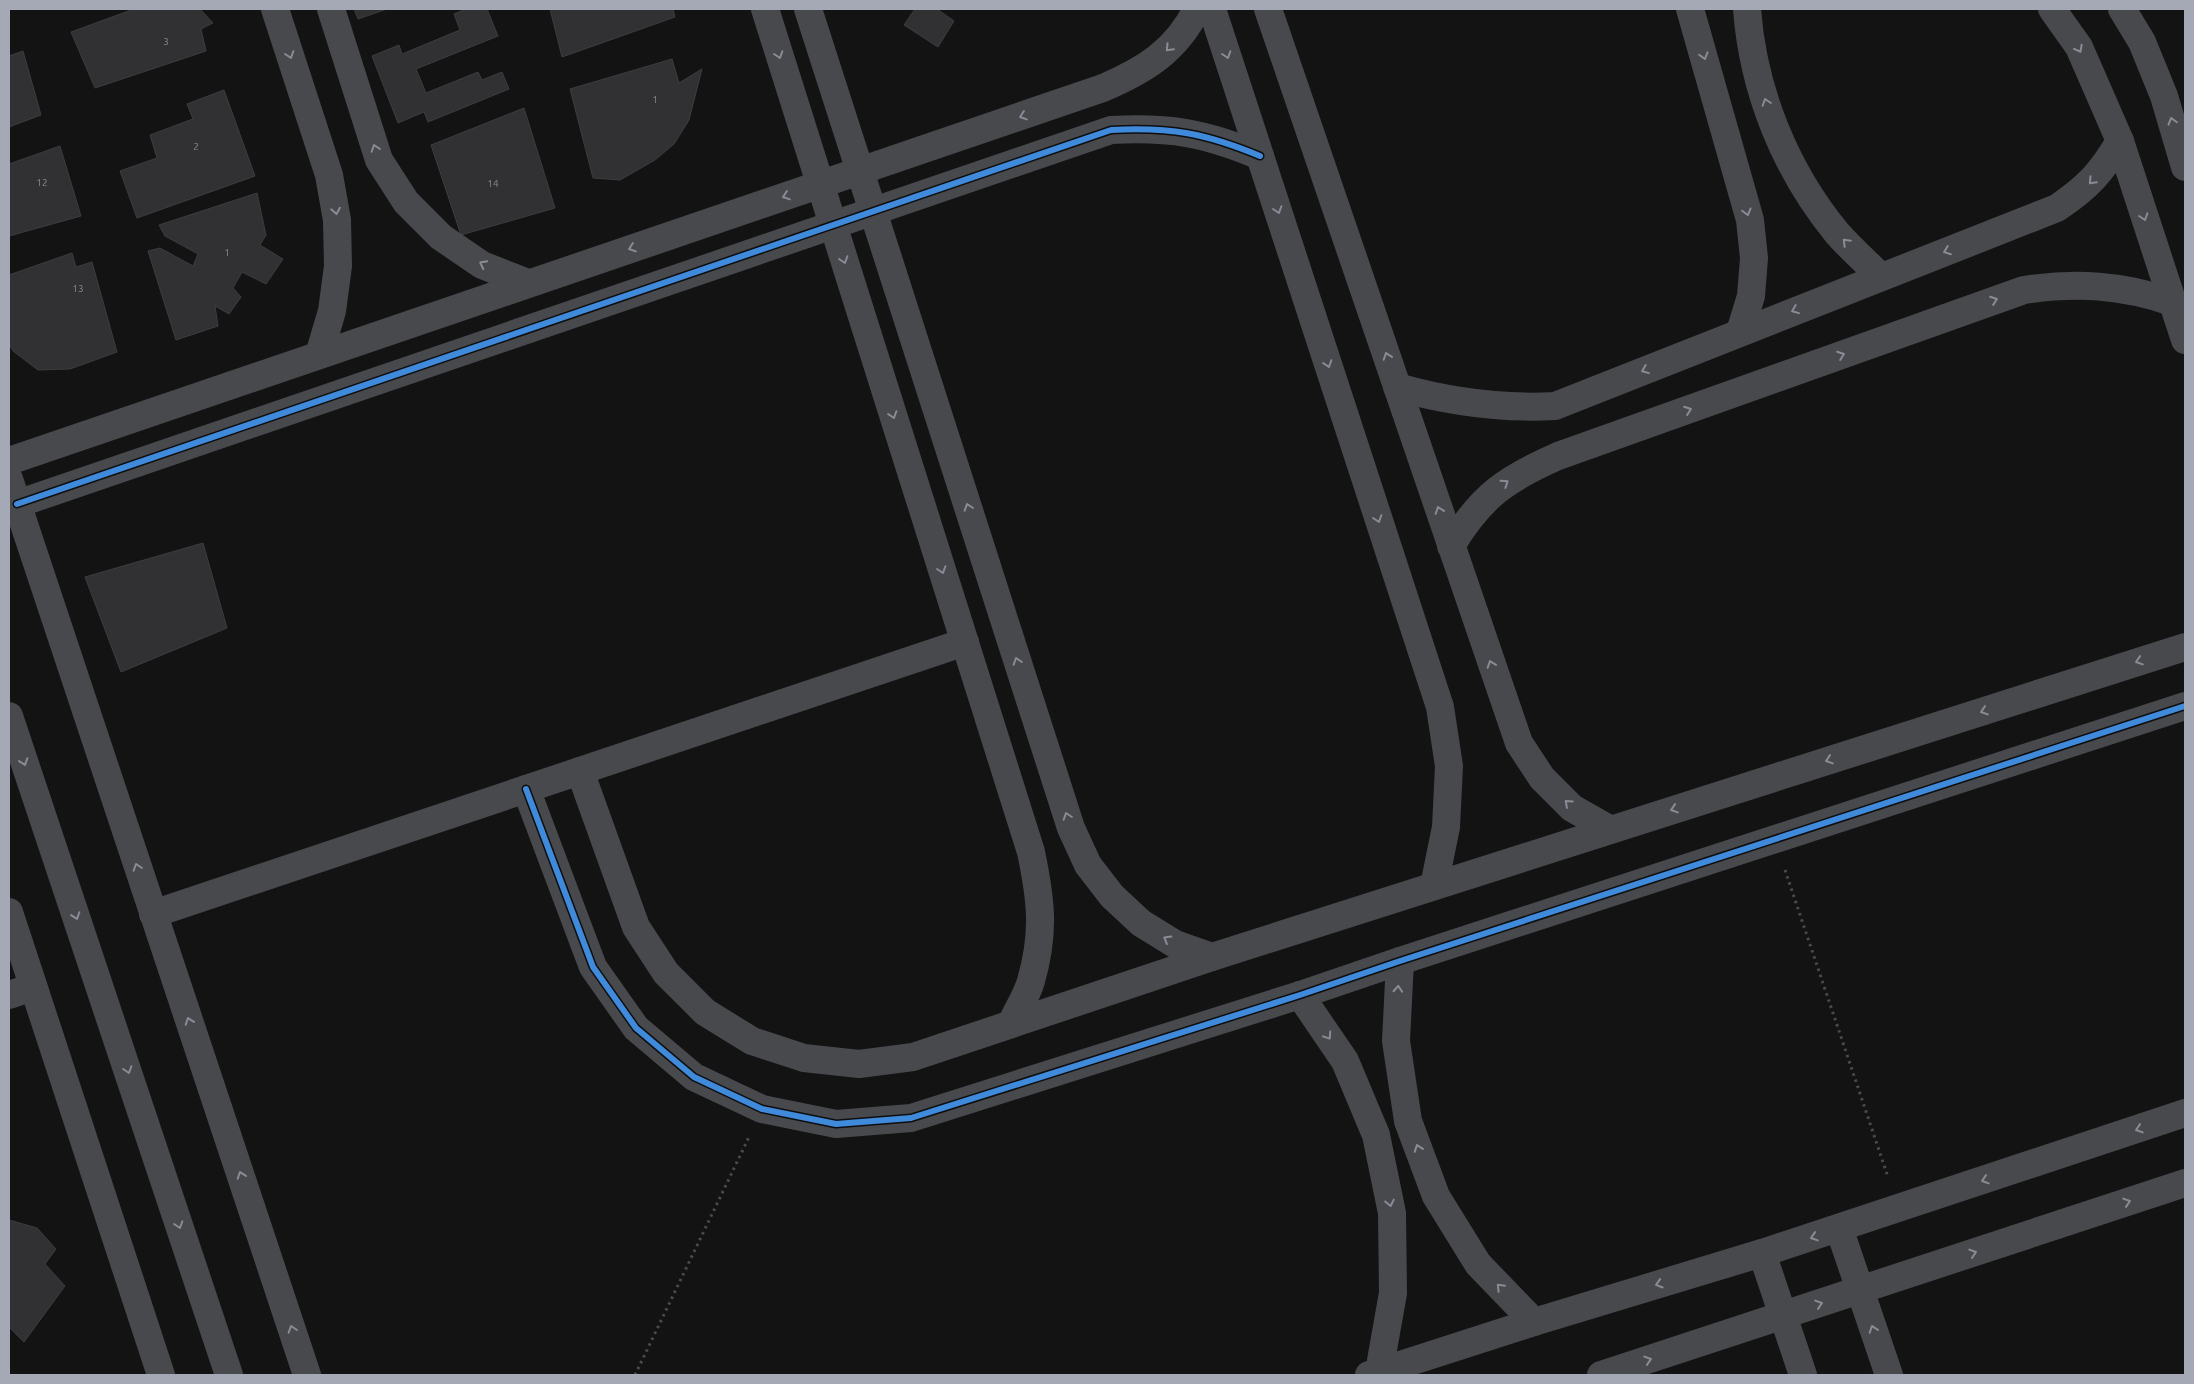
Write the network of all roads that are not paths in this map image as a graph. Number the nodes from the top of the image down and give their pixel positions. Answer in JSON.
{"nodes":[{"id":1,"x":275,"y":9,"type":"edge"},
{"id":2,"x":331,"y":9,"type":"edge"},
{"id":3,"x":764,"y":9,"type":"edge"},
{"id":4,"x":808,"y":9,"type":"edge"},
{"id":5,"x":1197,"y":9,"type":"edge"},
{"id":6,"x":1212,"y":9,"type":"edge"},
{"id":7,"x":1268,"y":9,"type":"edge"},
{"id":8,"x":1690,"y":9,"type":"edge"},
{"id":9,"x":1747,"y":9,"type":"edge"},
{"id":10,"x":2052,"y":9,"type":"edge"},
{"id":11,"x":2122,"y":9,"type":"edge"},
{"id":12,"x":2120,"y":141,"type":"junction"},
{"id":13,"x":1260,"y":156,"type":"junction"},
{"id":14,"x":2185,"y":167,"type":"edge"},
{"id":15,"x":860,"y":171,"type":"junction"},
{"id":16,"x":820,"y":184,"type":"junction"},
{"id":17,"x":872,"y":211,"type":"junction"},
{"id":18,"x":833,"y":225,"type":"junction"},
{"id":19,"x":1880,"y":276,"type":"junction"},
{"id":20,"x":528,"y":283,"type":"junction"},
{"id":21,"x":2172,"y":302,"type":"junction"},
{"id":22,"x":1740,"y":332,"type":"junction"},
{"id":23,"x":2185,"y":340,"type":"edge"},
{"id":24,"x":319,"y":355,"type":"junction"},
{"id":25,"x":1398,"y":387,"type":"junction"},
{"id":26,"x":9,"y":461,"type":"edge"},
{"id":27,"x":13,"y":491,"type":"edge"},
{"id":28,"x":1451,"y":546,"type":"junction"},
{"id":29,"x":965,"y":642,"type":"junction"},
{"id":30,"x":2185,"y":647,"type":"edge"},
{"id":31,"x":2185,"y":706,"type":"edge"},
{"id":32,"x":9,"y":716,"type":"edge"},
{"id":33,"x":580,"y":771,"type":"junction"},
{"id":34,"x":526,"y":789,"type":"junction"},
{"id":35,"x":1609,"y":829,"type":"junction"},
{"id":36,"x":1434,"y":886,"type":"junction"},
{"id":37,"x":9,"y":912,"type":"edge"},
{"id":38,"x":153,"y":914,"type":"junction"},
{"id":39,"x":1212,"y":957,"type":"junction"},
{"id":40,"x":1400,"y":961,"type":"junction"},
{"id":41,"x":21,"y":991,"type":"edge"},
{"id":42,"x":1300,"y":995,"type":"junction"},
{"id":43,"x":1012,"y":1022,"type":"junction"},
{"id":44,"x":2185,"y":1113,"type":"edge"},
{"id":45,"x":2185,"y":1183,"type":"edge"},
{"id":46,"x":1839,"y":1228,"type":"junction"},
{"id":47,"x":1762,"y":1253,"type":"junction"},
{"id":48,"x":1860,"y":1290,"type":"junction"},
{"id":49,"x":1783,"y":1315,"type":"junction"},
{"id":50,"x":1534,"y":1322,"type":"junction"},
{"id":51,"x":1374,"y":1373,"type":"edge"},
{"id":52,"x":161,"y":1375,"type":"edge"},
{"id":53,"x":229,"y":1375,"type":"edge"},
{"id":54,"x":307,"y":1375,"type":"edge"},
{"id":55,"x":1601,"y":1375,"type":"edge"},
{"id":56,"x":1803,"y":1375,"type":"edge"},
{"id":57,"x":1889,"y":1375,"type":"edge"}],
"edges":[{"from":1,"to":24,"type":"street","one_way":true},
{"from":20,"to":2,"type":"street","one_way":true},
{"from":3,"to":16,"type":"street","one_way":true},
{"from":4,"to":15,"type":"street"},
{"from":5,"to":15,"type":"street","one_way":true},
{"from":6,"to":13,"type":"street","one_way":true},
{"from":25,"to":7,"type":"street","one_way":true},
{"from":8,"to":22,"type":"street","one_way":true},
{"from":19,"to":9,"type":"street","one_way":true},
{"from":10,"to":12,"type":"street","one_way":true},
{"from":14,"to":11,"type":"street","one_way":true},
{"from":12,"to":19,"type":"street","one_way":true},
{"from":12,"to":21,"type":"street","one_way":true},
{"from":13,"to":17,"type":"street"},
{"from":13,"to":36,"type":"street","one_way":true},
{"from":15,"to":16,"type":"street"},
{"from":15,"to":17,"type":"street"},
{"from":16,"to":18,"type":"street"},
{"from":16,"to":20,"type":"street","one_way":true},
{"from":17,"to":18,"type":"street"},
{"from":39,"to":17,"type":"street","one_way":true},
{"from":18,"to":27,"type":"street"},
{"from":18,"to":29,"type":"street","one_way":true},
{"from":19,"to":22,"type":"street","one_way":true},
{"from":20,"to":24,"type":"street"},
{"from":21,"to":23,"type":"street"},
{"from":28,"to":21,"type":"street","one_way":true},
{"from":22,"to":25,"type":"street","one_way":true},
{"from":24,"to":26,"type":"street"},
{"from":28,"to":25,"type":"street","one_way":true},
{"from":38,"to":27,"type":"street","one_way":true},
{"from":35,"to":28,"type":"street","one_way":true},
{"from":29,"to":33,"type":"street"},
{"from":29,"to":43,"type":"street"},
{"from":30,"to":35,"type":"street","one_way":true},
{"from":31,"to":40,"type":"street"},
{"from":32,"to":53,"type":"street","one_way":true},
{"from":33,"to":34,"type":"street"},
{"from":33,"to":43,"type":"street"},
{"from":34,"to":38,"type":"street"},
{"from":34,"to":42,"type":"street"},
{"from":35,"to":36,"type":"street"},
{"from":36,"to":39,"type":"street"},
{"from":37,"to":41,"type":"street"},
{"from":54,"to":38,"type":"street","one_way":true},
{"from":39,"to":43,"type":"street"},
{"from":40,"to":42,"type":"street"},
{"from":50,"to":40,"type":"street","one_way":true},
{"from":41,"to":52,"type":"street"},
{"from":42,"to":51,"type":"street","one_way":true},
{"from":44,"to":46,"type":"street","one_way":true},
{"from":48,"to":45,"type":"street","one_way":true},
{"from":46,"to":47,"type":"street","one_way":true},
{"from":46,"to":48,"type":"street"},
{"from":47,"to":49,"type":"street"},
{"from":47,"to":50,"type":"street","one_way":true},
{"from":49,"to":48,"type":"street","one_way":true},
{"from":57,"to":48,"type":"street","one_way":true},
{"from":55,"to":49,"type":"street","one_way":true},
{"from":49,"to":56,"type":"street"},
{"from":50,"to":51,"type":"street"}]}
